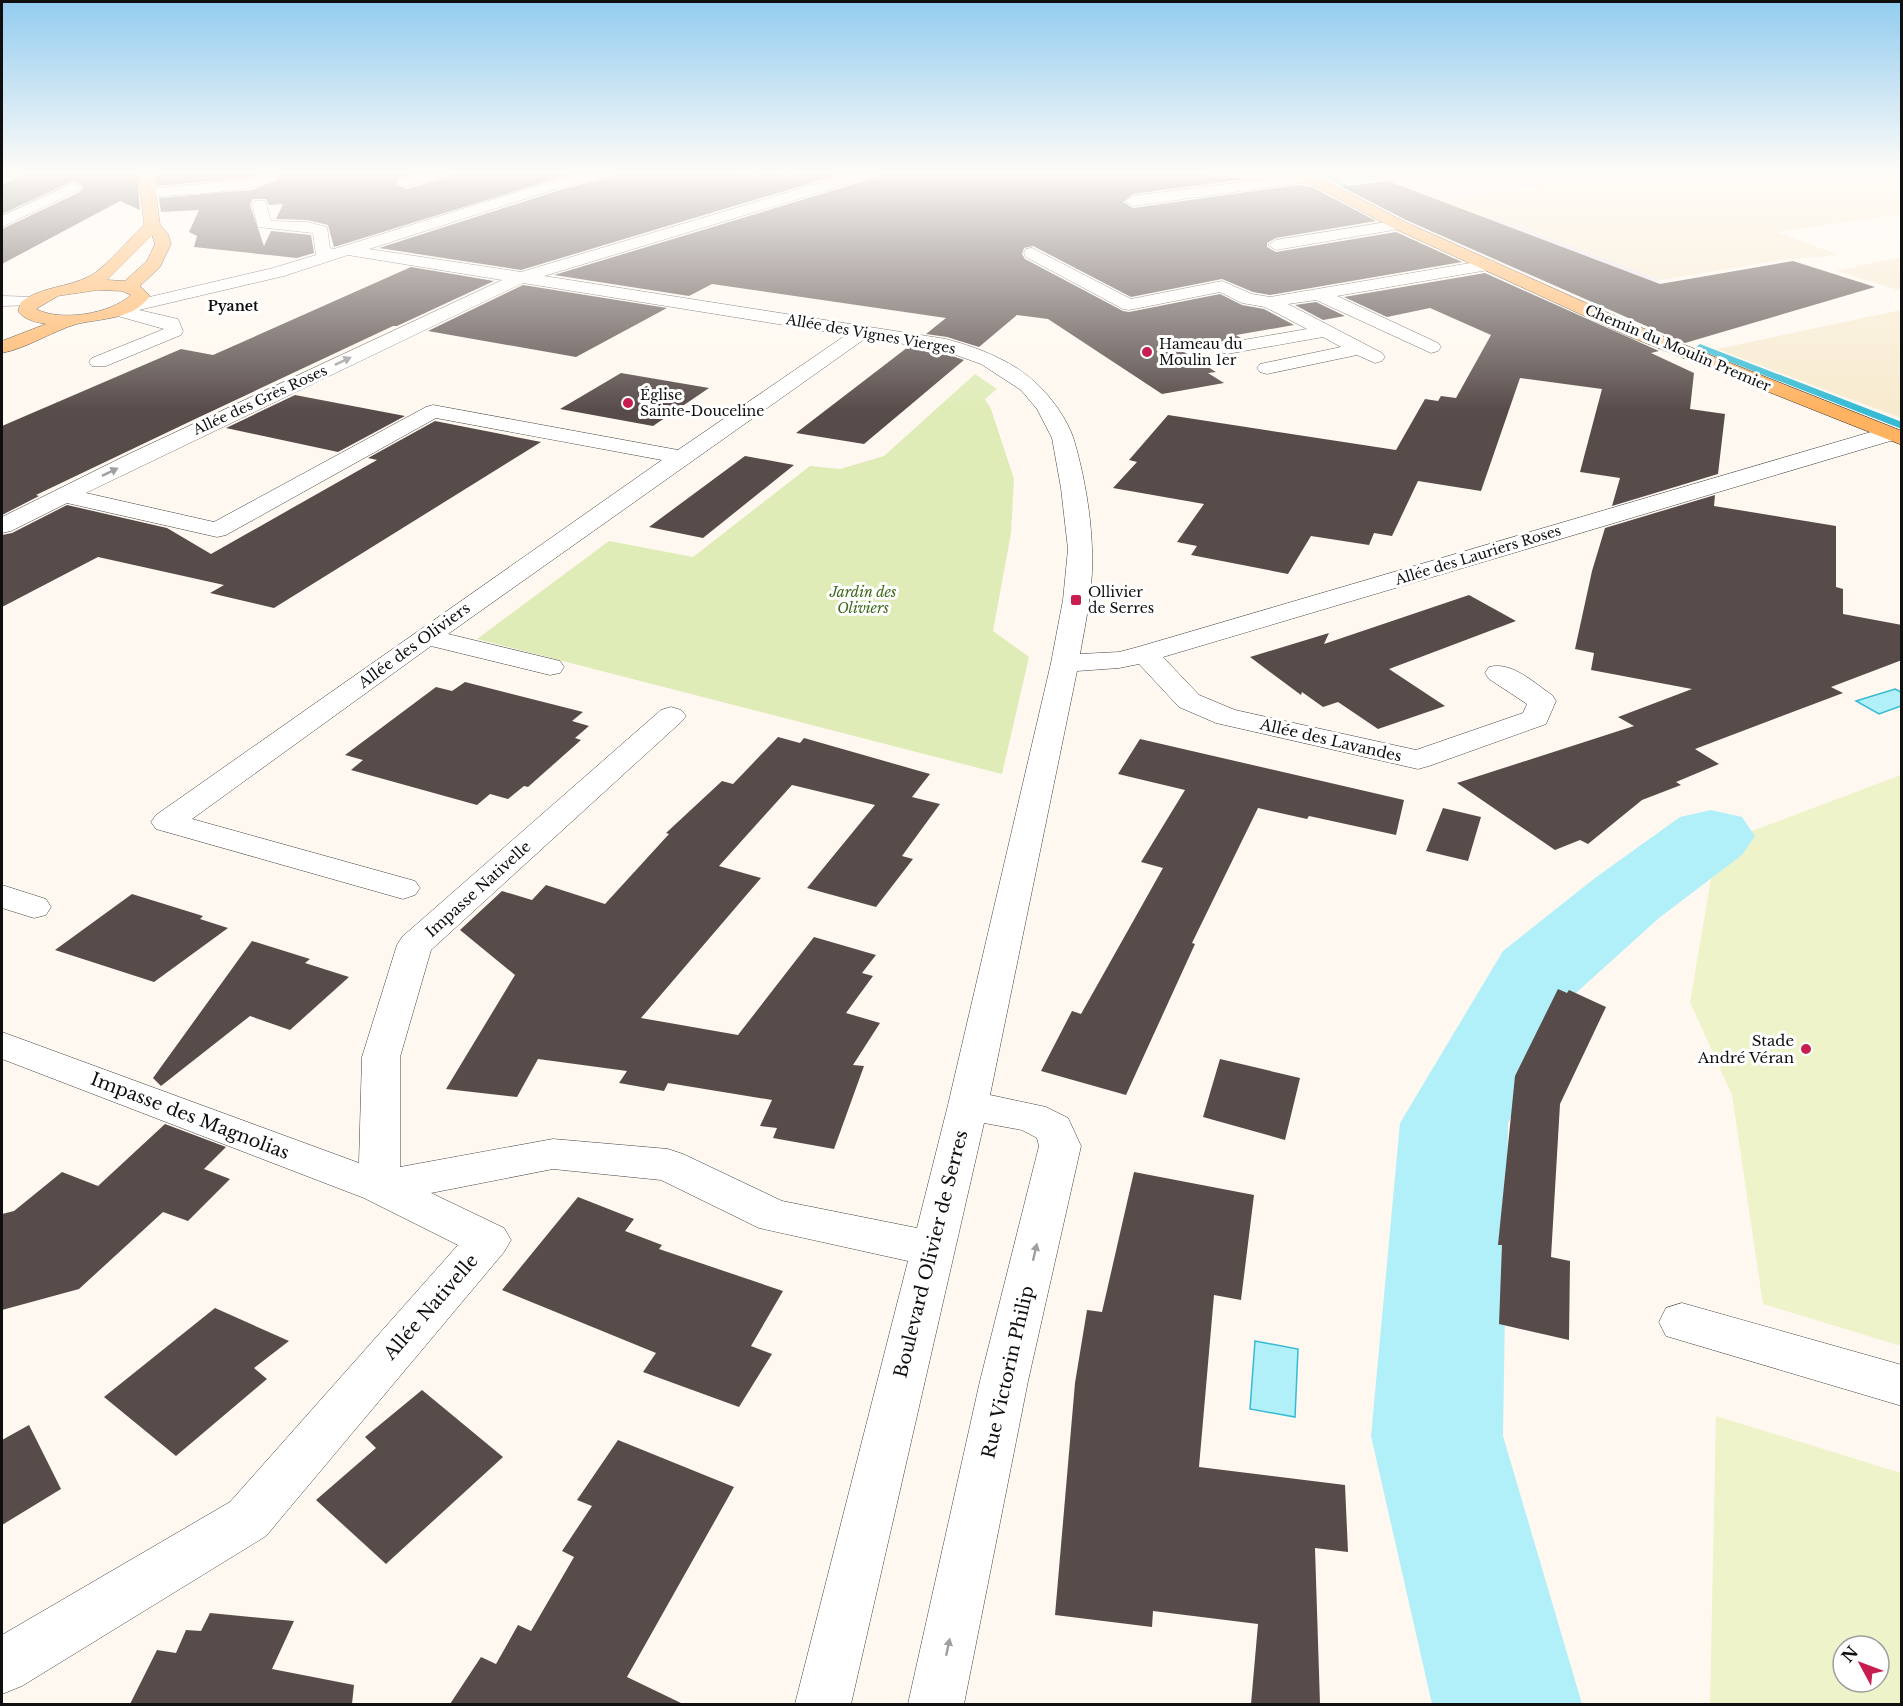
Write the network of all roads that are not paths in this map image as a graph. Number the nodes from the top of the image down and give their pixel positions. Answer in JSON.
{"nodes":[{"id":1,"x":126,"y":252,"type":"edge"},
{"id":2,"x":159,"y":252,"type":"edge"},
{"id":3,"x":322,"y":252,"type":"edge"},
{"id":4,"x":340,"y":252,"type":"junction"},
{"id":5,"x":608,"y":252,"type":"edge"},
{"id":6,"x":1458,"y":252,"type":"edge"},
{"id":7,"x":1032,"y":253,"type":"dead end"},
{"id":8,"x":1488,"y":265,"type":"junction"},
{"id":9,"x":520,"y":278,"type":"junction"},
{"id":10,"x":231,"y":283,"type":"junction"},
{"id":11,"x":78,"y":287,"type":"junction"},
{"id":12,"x":134,"y":289,"type":"junction"},
{"id":13,"x":1318,"y":294,"type":"junction"},
{"id":14,"x":2,"y":301,"type":"edge"},
{"id":15,"x":1269,"y":302,"type":"junction"},
{"id":16,"x":32,"y":308,"type":"junction"},
{"id":17,"x":123,"y":309,"type":"junction"},
{"id":18,"x":77,"y":319,"type":"junction"},
{"id":19,"x":864,"y":331,"type":"junction"},
{"id":20,"x":1325,"y":331,"type":"junction"},
{"id":21,"x":2,"y":332,"type":"edge"},
{"id":22,"x":2,"y":347,"type":"edge"},
{"id":23,"x":1431,"y":347,"type":"dead end"},
{"id":24,"x":1227,"y":348,"type":"dead end"},
{"id":25,"x":99,"y":362,"type":"dead end"},
{"id":26,"x":1267,"y":368,"type":"dead end"},
{"id":27,"x":1895,"y":437,"type":"edge"},
{"id":28,"x":680,"y":457,"type":"junction"},
{"id":29,"x":64,"y":495,"type":"junction"},
{"id":30,"x":2,"y":526,"type":"edge"},
{"id":31,"x":426,"y":637,"type":"junction"},
{"id":32,"x":1145,"y":654,"type":"junction"},
{"id":33,"x":1065,"y":663,"type":"junction"},
{"id":34,"x":550,"y":667,"type":"dead end"},
{"id":35,"x":1499,"y":673,"type":"dead end"},
{"id":36,"x":671,"y":716,"type":"dead end"},
{"id":37,"x":1036,"y":803,"type":"joint"},
{"id":38,"x":403,"y":888,"type":"dead end"},
{"id":39,"x":2,"y":896,"type":"edge"},
{"id":40,"x":34,"y":907,"type":"dead end"},
{"id":41,"x":2,"y":1045,"type":"edge"},
{"id":42,"x":968,"y":1105,"type":"junction"},
{"id":43,"x":379,"y":1187,"type":"junction"},
{"id":44,"x":932,"y":1249,"type":"junction"},
{"id":45,"x":1682,"y":1322,"type":"dead end"},
{"id":46,"x":1902,"y":1386,"type":"edge"},
{"id":47,"x":2,"y":1666,"type":"edge"},
{"id":48,"x":823,"y":1704,"type":"edge"},
{"id":49,"x":936,"y":1704,"type":"edge"}],
"edges":[{"from":1,"to":11,"type":"main road"},
{"from":2,"to":12,"type":"main road"},
{"from":3,"to":4,"type":"street"},
{"from":4,"to":9,"type":"street","name":"Allée des Vignes Vierges"},
{"from":4,"to":10,"type":"street"},
{"from":5,"to":9,"type":"street","name":"Allée des Grès Roses"},
{"from":6,"to":8,"type":"main road","name":"Chemin du Moulin Premier"},
{"from":7,"to":15,"type":"street"},
{"from":8,"to":13,"type":"street"},
{"from":8,"to":27,"type":"main road","name":"Chemin du Moulin Premier"},
{"from":9,"to":19,"type":"street","name":"Allée des Vignes Vierges"},
{"from":29,"to":9,"type":"street","name":"Allée des Grès Roses","one_way":true},
{"from":10,"to":12,"type":"street"},
{"from":10,"to":17,"type":"street"},
{"from":11,"to":12,"type":"main road"},
{"from":11,"to":16,"type":"main road"},
{"from":12,"to":17,"type":"main road"},
{"from":13,"to":15,"type":"street"},
{"from":13,"to":23,"type":"street"},
{"from":14,"to":16,"type":"street"},
{"from":15,"to":20,"type":"street"},
{"from":16,"to":18,"type":"main road"},
{"from":16,"to":21,"type":"main road"},
{"from":17,"to":18,"type":"main road"},
{"from":17,"to":25,"type":"street"},
{"from":18,"to":22,"type":"main road"},
{"from":19,"to":28,"type":"street","name":"Allée des Oliviers"},
{"from":19,"to":33,"type":"street","name":"Allée des Vignes Vierges"},
{"from":20,"to":24,"type":"street"},
{"from":20,"to":26,"type":"street"},
{"from":27,"to":32,"type":"street","name":"Allée des Lauriers Roses"},
{"from":28,"to":29,"type":"street"},
{"from":28,"to":31,"type":"street","name":"Allée des Oliviers"},
{"from":29,"to":30,"type":"street","name":"Allée des Grès Roses"},
{"from":31,"to":34,"type":"street"},
{"from":31,"to":38,"type":"street","name":"Allée des Oliviers"},
{"from":32,"to":33,"type":"street","name":"Allée des Lauriers Roses"},
{"from":32,"to":35,"type":"street","name":"Allée des Lavandes"},
{"from":33,"to":37,"type":"street","name":"Allée des Vignes Vierges"},
{"from":36,"to":43,"type":"street","name":"Impasse Nativelle"},
{"from":37,"to":42,"type":"street","name":"Boulevard Olivier de Serres"},
{"from":39,"to":40,"type":"street"},
{"from":41,"to":43,"type":"street","name":"Impasse des Magnolias"},
{"from":42,"to":44,"type":"street","name":"Boulevard Olivier de Serres"},
{"from":49,"to":42,"type":"street","name":"Rue Victorin Philip","one_way":true},
{"from":43,"to":44,"type":"street"},
{"from":43,"to":47,"type":"street","name":"Allée Nativelle"},
{"from":44,"to":48,"type":"street","name":"Boulevard Olivier de Serres"},
{"from":45,"to":46,"type":"street"}]}
